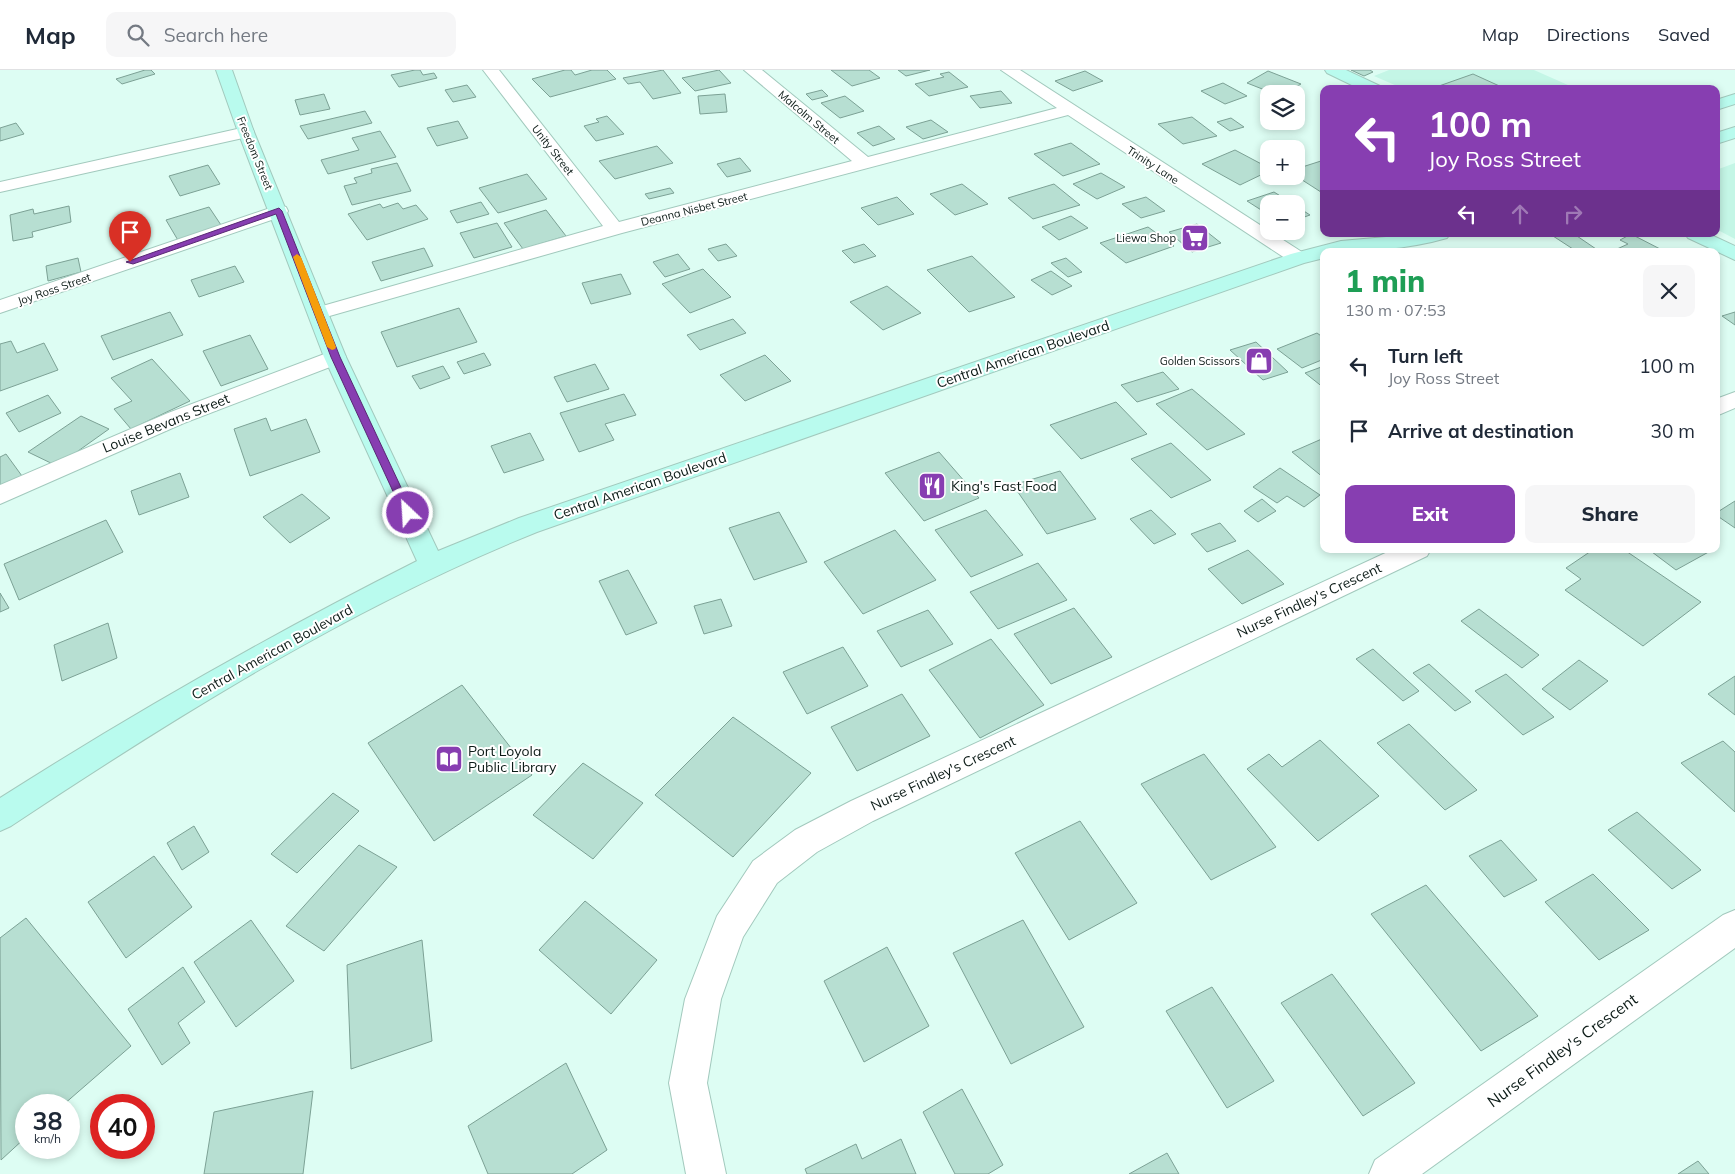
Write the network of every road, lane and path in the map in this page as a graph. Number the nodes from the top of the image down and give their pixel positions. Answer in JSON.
{"nodes":[{"id":1,"x":224,"y":70,"type":"edge"},
{"id":2,"x":491,"y":70,"type":"edge"},
{"id":3,"x":752,"y":70,"type":"edge"},
{"id":4,"x":1009,"y":70,"type":"edge"},
{"id":5,"x":1333,"y":70,"type":"edge"},
{"id":6,"x":1365,"y":85,"type":"edge"},
{"id":7,"x":1735,"y":99,"type":"edge"},
{"id":8,"x":1720,"y":104,"type":"edge"},
{"id":9,"x":1069,"y":110,"type":"junction"},
{"id":10,"x":246,"y":132,"type":"junction"},
{"id":11,"x":1735,"y":132,"type":"edge"},
{"id":12,"x":1720,"y":137,"type":"edge"},
{"id":13,"x":866,"y":164,"type":"junction"},
{"id":14,"x":0,"y":187,"type":"edge"},
{"id":15,"x":279,"y":211,"type":"junction"},
{"id":16,"x":615,"y":229,"type":"junction"},
{"id":17,"x":1354,"y":237,"type":"edge"},
{"id":18,"x":1429,"y":237,"type":"edge"},
{"id":19,"x":1701,"y":237,"type":"edge"},
{"id":20,"x":1334,"y":248,"type":"edge"},
{"id":21,"x":1349,"y":248,"type":"edge"},
{"id":22,"x":1320,"y":252,"type":"edge"},
{"id":23,"x":1735,"y":254,"type":"edge"},
{"id":24,"x":1298,"y":258,"type":"junction"},
{"id":25,"x":0,"y":308,"type":"edge"},
{"id":26,"x":320,"y":313,"type":"junction"},
{"id":27,"x":335,"y":357,"type":"junction"},
{"id":28,"x":1735,"y":399,"type":"edge"},
{"id":29,"x":1720,"y":406,"type":"edge"},
{"id":30,"x":0,"y":495,"type":"edge"},
{"id":31,"x":1410,"y":553,"type":"edge"},
{"id":32,"x":432,"y":565,"type":"junction"},
{"id":33,"x":0,"y":816,"type":"edge"},
{"id":34,"x":1735,"y":926,"type":"edge"},
{"id":35,"x":706,"y":1174,"type":"edge"},
{"id":36,"x":1389,"y":1174,"type":"edge"}],
"edges":[{"from":1,"to":10,"type":"main road","name":"Freedom Street"},
{"from":2,"to":16,"type":"street","name":"Unity Street"},
{"from":3,"to":13,"type":"street","name":"Malcolm Street"},
{"from":4,"to":9,"type":"street","name":"Trinity Lane"},
{"from":5,"to":6,"type":"main road"},
{"from":7,"to":8,"type":"main road"},
{"from":9,"to":13,"type":"street","name":"Deanna Nisbet Street"},
{"from":9,"to":24,"type":"street","name":"Trinity Lane"},
{"from":10,"to":14,"type":"street"},
{"from":10,"to":15,"type":"main road","name":"Freedom Street"},
{"from":11,"to":12,"type":"main road"},
{"from":13,"to":16,"type":"street","name":"Deanna Nisbet Street"},
{"from":15,"to":25,"type":"street","name":"Joy Ross Street"},
{"from":15,"to":26,"type":"main road","name":"Freedom Street"},
{"from":16,"to":26,"type":"street","name":"Deanna Nisbet Street"},
{"from":17,"to":20,"type":"main road","name":"Central American Boulevard"},
{"from":18,"to":21,"type":"main road","name":"Central American Boulevard"},
{"from":19,"to":23,"type":"main road"},
{"from":22,"to":24,"type":"main road","name":"Central American Boulevard"},
{"from":24,"to":32,"type":"main road","name":"Central American Boulevard"},
{"from":26,"to":27,"type":"main road","name":"Freedom Street"},
{"from":27,"to":30,"type":"street","name":"Louise Bevans Street"},
{"from":27,"to":32,"type":"main road","name":"Freedom Street"},
{"from":28,"to":29,"type":"street"},
{"from":31,"to":35,"type":"street","name":"Nurse Findley's Crescent"},
{"from":32,"to":33,"type":"main road","name":"Central American Boulevard"},
{"from":34,"to":36,"type":"street","name":"Nurse Findley's Crescent"}]}
